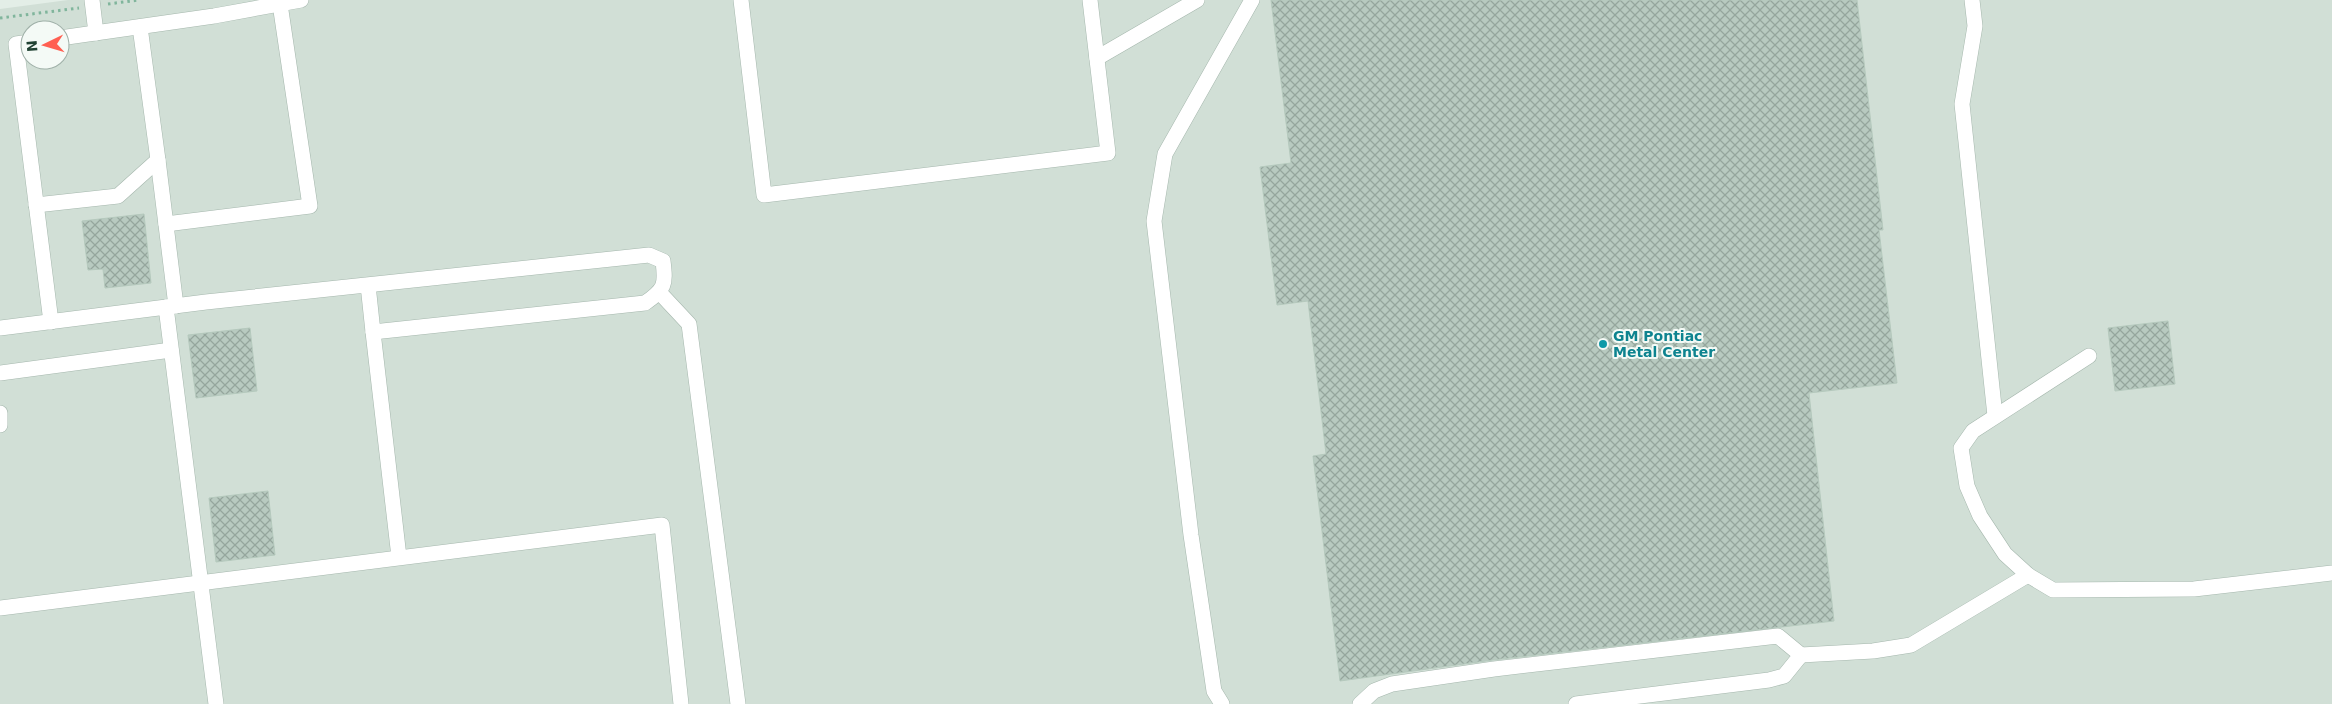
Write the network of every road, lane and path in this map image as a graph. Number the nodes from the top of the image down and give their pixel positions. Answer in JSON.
{"nodes":[{"id":1,"x":139,"y":0,"type":"edge"},
{"id":2,"x":300,"y":0,"type":"edge"},
{"id":3,"x":741,"y":0,"type":"edge"},
{"id":4,"x":1090,"y":0,"type":"edge"},
{"id":5,"x":1197,"y":0,"type":"edge"},
{"id":6,"x":1252,"y":0,"type":"edge"},
{"id":7,"x":1972,"y":0,"type":"edge"},
{"id":8,"x":92,"y":3,"type":"edge"},
{"id":9,"x":280,"y":4,"type":"junction"},
{"id":10,"x":0,"y":18,"type":"edge"},
{"id":11,"x":140,"y":27,"type":"junction"},
{"id":12,"x":96,"y":33,"type":"junction"},
{"id":13,"x":70,"y":37,"type":"edge"},
{"id":14,"x":20,"y":43,"type":"edge"},
{"id":15,"x":1096,"y":58,"type":"junction"},
{"id":16,"x":158,"y":160,"type":"junction"},
{"id":17,"x":36,"y":205,"type":"junction"},
{"id":18,"x":166,"y":224,"type":"junction"},
{"id":19,"x":368,"y":285,"type":"junction"},
{"id":20,"x":660,"y":293,"type":"junction"},
{"id":21,"x":171,"y":306,"type":"junction"},
{"id":22,"x":51,"y":322,"type":"junction"},
{"id":23,"x":0,"y":328,"type":"edge"},
{"id":24,"x":373,"y":332,"type":"junction"},
{"id":25,"x":171,"y":350,"type":"junction"},
{"id":26,"x":2088,"y":356,"type":"dead end"},
{"id":27,"x":0,"y":373,"type":"edge"},
{"id":28,"x":0,"y":413,"type":"edge"},
{"id":29,"x":1995,"y":416,"type":"junction"},
{"id":30,"x":0,"y":425,"type":"edge"},
{"id":31,"x":399,"y":557,"type":"junction"},
{"id":32,"x":2332,"y":574,"type":"edge"},
{"id":33,"x":2028,"y":575,"type":"junction"},
{"id":34,"x":200,"y":582,"type":"junction"},
{"id":35,"x":0,"y":608,"type":"edge"},
{"id":36,"x":1801,"y":655,"type":"junction"},
{"id":37,"x":216,"y":704,"type":"edge"},
{"id":38,"x":681,"y":704,"type":"edge"},
{"id":39,"x":738,"y":704,"type":"edge"},
{"id":40,"x":1222,"y":704,"type":"edge"},
{"id":41,"x":1360,"y":704,"type":"edge"},
{"id":42,"x":1576,"y":704,"type":"edge"}],
"edges":[{"from":1,"to":8,"type":"path"},
{"from":2,"to":9,"type":"lane"},
{"from":3,"to":15,"type":"lane"},
{"from":4,"to":15,"type":"lane"},
{"from":5,"to":15,"type":"lane"},
{"from":6,"to":40,"type":"lane"},
{"from":7,"to":29,"type":"lane"},
{"from":8,"to":10,"type":"path"},
{"from":8,"to":12,"type":"lane"},
{"from":9,"to":11,"type":"lane"},
{"from":9,"to":18,"type":"lane"},
{"from":11,"to":12,"type":"lane"},
{"from":11,"to":16,"type":"lane"},
{"from":12,"to":13,"type":"lane"},
{"from":14,"to":17,"type":"lane"},
{"from":16,"to":17,"type":"lane"},
{"from":16,"to":18,"type":"lane"},
{"from":17,"to":22,"type":"lane"},
{"from":18,"to":21,"type":"lane"},
{"from":19,"to":20,"type":"lane"},
{"from":19,"to":21,"type":"lane"},
{"from":19,"to":24,"type":"lane"},
{"from":20,"to":24,"type":"lane"},
{"from":20,"to":39,"type":"lane"},
{"from":21,"to":22,"type":"lane"},
{"from":21,"to":25,"type":"lane"},
{"from":22,"to":23,"type":"lane"},
{"from":24,"to":31,"type":"lane"},
{"from":25,"to":27,"type":"lane"},
{"from":25,"to":34,"type":"lane"},
{"from":26,"to":29,"type":"lane"},
{"from":28,"to":30,"type":"lane"},
{"from":29,"to":33,"type":"lane"},
{"from":31,"to":34,"type":"lane"},
{"from":31,"to":38,"type":"lane"},
{"from":32,"to":33,"type":"lane"},
{"from":33,"to":36,"type":"lane"},
{"from":34,"to":35,"type":"lane"},
{"from":34,"to":37,"type":"lane"},
{"from":36,"to":41,"type":"lane"},
{"from":36,"to":42,"type":"lane"}]}
